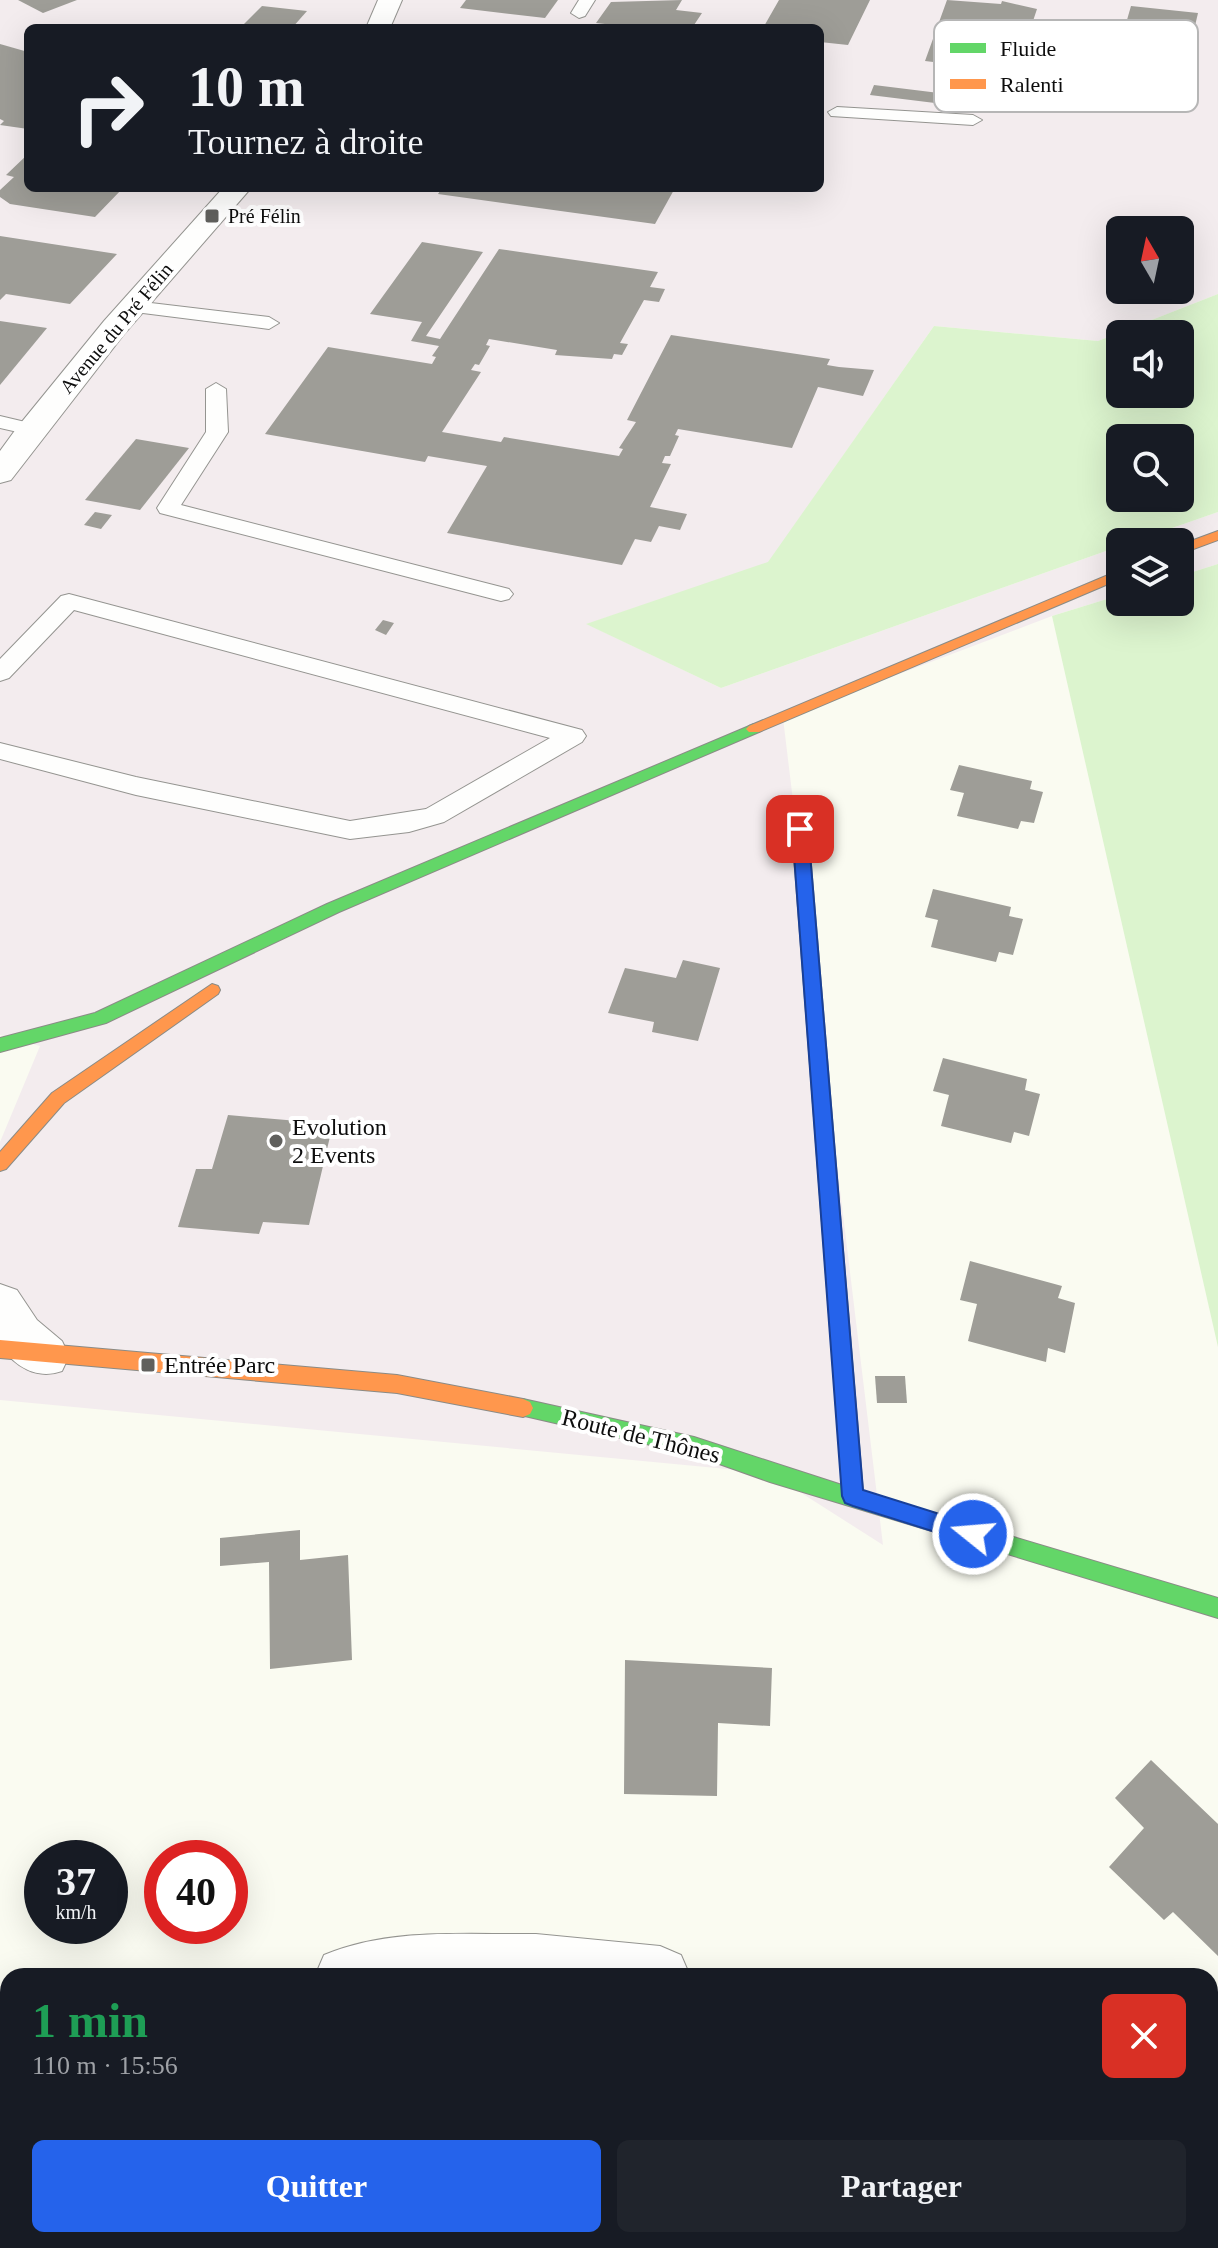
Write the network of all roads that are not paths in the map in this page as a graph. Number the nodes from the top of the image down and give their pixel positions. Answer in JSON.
{"nodes":[{"id":1,"x":390,"y":0,"type":"edge"},
{"id":2,"x":380,"y":24,"type":"edge"},
{"id":3,"x":837,"y":112,"type":"dead end"},
{"id":4,"x":973,"y":120,"type":"dead end"},
{"id":5,"x":235,"y":192,"type":"edge"},
{"id":6,"x":134,"y":307,"type":"junction"},
{"id":7,"x":269,"y":323,"type":"dead end"},
{"id":8,"x":216,"y":389,"type":"dead end"},
{"id":9,"x":0,"y":422,"type":"edge"},
{"id":10,"x":31,"y":429,"type":"junction"},
{"id":11,"x":0,"y":473,"type":"edge"},
{"id":12,"x":1218,"y":535,"type":"edge"},
{"id":13,"x":1194,"y":544,"type":"edge"},
{"id":14,"x":1106,"y":580,"type":"edge"},
{"id":15,"x":501,"y":594,"type":"dead end"},
{"id":16,"x":0,"y":673,"type":"edge"},
{"id":17,"x":0,"y":751,"type":"edge"},
{"id":18,"x":800,"y":829,"type":"dead end"},
{"id":19,"x":333,"y":908,"type":"junction"},
{"id":20,"x":0,"y":1045,"type":"edge"},
{"id":21,"x":0,"y":1164,"type":"edge"},
{"id":22,"x":0,"y":1304,"type":"edge"},
{"id":23,"x":23,"y":1352,"type":"edge"},
{"id":24,"x":853,"y":1496,"type":"junction"},
{"id":25,"x":1218,"y":1608,"type":"edge"},
{"id":26,"x":384,"y":1968,"type":"edge"},
{"id":27,"x":577,"y":1968,"type":"edge"}],
"edges":[{"from":1,"to":2,"type":"street"},
{"from":3,"to":4,"type":"lane"},
{"from":5,"to":6,"type":"street","name":"Avenue du Pré Félin"},
{"from":6,"to":7,"type":"lane"},
{"from":6,"to":10,"type":"street","name":"Avenue du Pré Félin"},
{"from":8,"to":15,"type":"lane"},
{"from":9,"to":10,"type":"lane"},
{"from":10,"to":11,"type":"street","name":"Avenue du Pré Félin"},
{"from":12,"to":13,"type":"main road"},
{"from":14,"to":19,"type":"main road"},
{"from":16,"to":17,"type":"lane"},
{"from":18,"to":24,"type":"main road"},
{"from":19,"to":20,"type":"main road"},
{"from":19,"to":21,"type":"main road"},
{"from":22,"to":23,"type":"street","name":"Route de Thônes"},
{"from":23,"to":24,"type":"main road","name":"Route de Thônes"},
{"from":24,"to":25,"type":"main road","name":"Route de Thônes"},
{"from":26,"to":27,"type":"street"}]}
